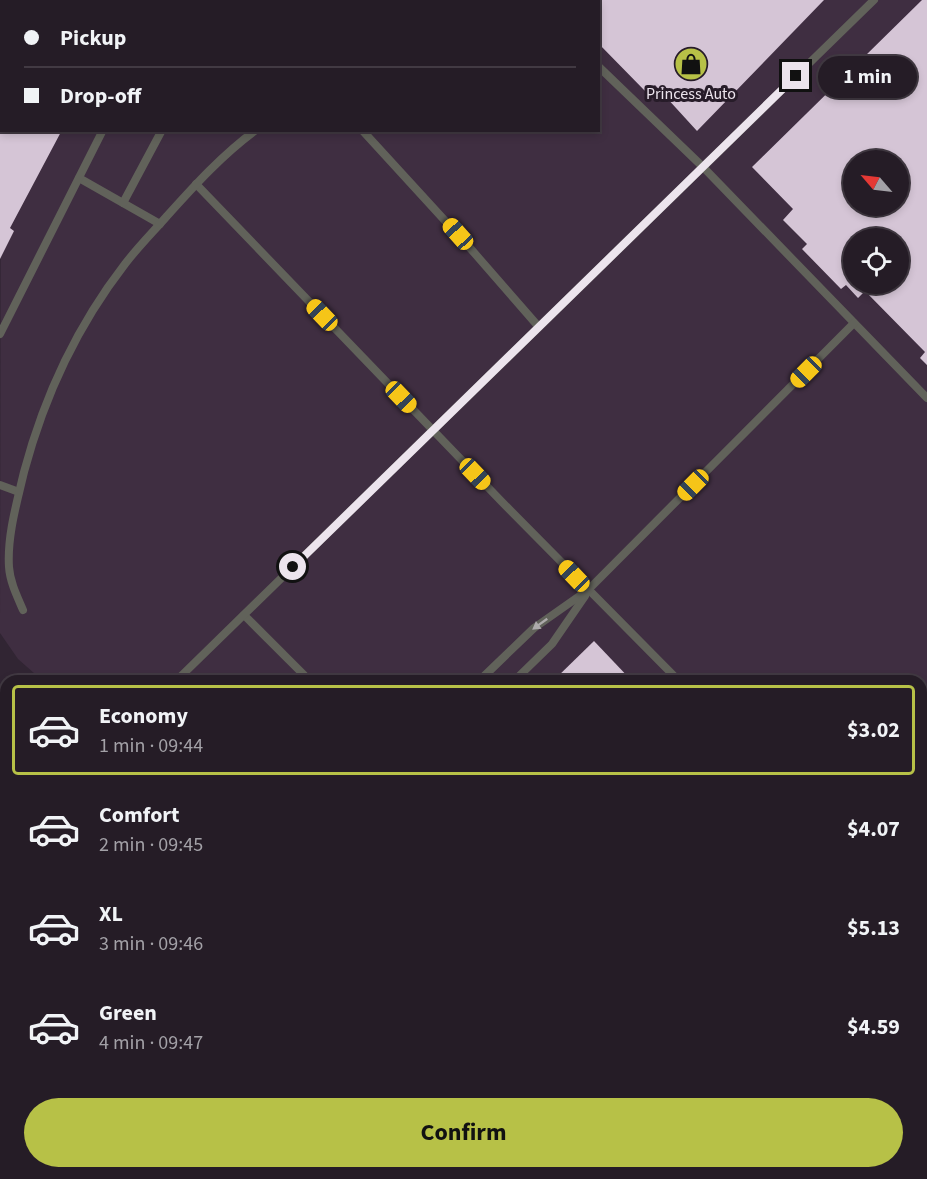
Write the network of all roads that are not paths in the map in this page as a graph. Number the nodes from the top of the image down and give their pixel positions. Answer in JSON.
{"nodes":[{"id":1,"x":874,"y":0,"type":"edge"},
{"id":2,"x":600,"y":68,"type":"edge"},
{"id":3,"x":102,"y":132,"type":"edge"},
{"id":4,"x":161,"y":132,"type":"edge"},
{"id":5,"x":253,"y":132,"type":"edge"},
{"id":6,"x":364,"y":132,"type":"edge"},
{"id":7,"x":703,"y":168,"type":"junction"},
{"id":8,"x":80,"y":178,"type":"junction"},
{"id":9,"x":196,"y":184,"type":"junction"},
{"id":10,"x":123,"y":203,"type":"junction"},
{"id":11,"x":160,"y":224,"type":"junction"},
{"id":12,"x":854,"y":323,"type":"junction"},
{"id":13,"x":538,"y":326,"type":"junction"},
{"id":14,"x":0,"y":334,"type":"edge"},
{"id":15,"x":927,"y":398,"type":"edge"},
{"id":16,"x":433,"y":431,"type":"junction"},
{"id":17,"x":0,"y":485,"type":"edge"},
{"id":18,"x":19,"y":492,"type":"junction"},
{"id":19,"x":588,"y":590,"type":"junction"},
{"id":20,"x":23,"y":610,"type":"dead end"},
{"id":21,"x":244,"y":615,"type":"junction"},
{"id":22,"x":672,"y":674,"type":"edge"},
{"id":23,"x":182,"y":675,"type":"edge"},
{"id":24,"x":304,"y":675,"type":"edge"},
{"id":25,"x":485,"y":675,"type":"edge"},
{"id":26,"x":520,"y":675,"type":"edge"}],
"edges":[{"from":1,"to":7,"type":"lane"},
{"from":2,"to":7,"type":"lane"},
{"from":3,"to":8,"type":"lane"},
{"from":4,"to":10,"type":"lane"},
{"from":5,"to":9,"type":"lane"},
{"from":6,"to":13,"type":"lane"},
{"from":7,"to":12,"type":"lane"},
{"from":7,"to":13,"type":"lane"},
{"from":8,"to":10,"type":"lane"},
{"from":8,"to":14,"type":"lane"},
{"from":9,"to":11,"type":"lane"},
{"from":9,"to":16,"type":"lane"},
{"from":10,"to":11,"type":"lane"},
{"from":11,"to":18,"type":"lane"},
{"from":12,"to":15,"type":"lane"},
{"from":12,"to":19,"type":"lane"},
{"from":13,"to":16,"type":"lane"},
{"from":16,"to":19,"type":"lane"},
{"from":16,"to":21,"type":"lane"},
{"from":17,"to":18,"type":"lane"},
{"from":18,"to":20,"type":"lane"},
{"from":19,"to":22,"type":"lane"},
{"from":19,"to":25,"type":"lane","one_way":true},
{"from":19,"to":26,"type":"lane"},
{"from":21,"to":23,"type":"lane"},
{"from":21,"to":24,"type":"lane"}]}
